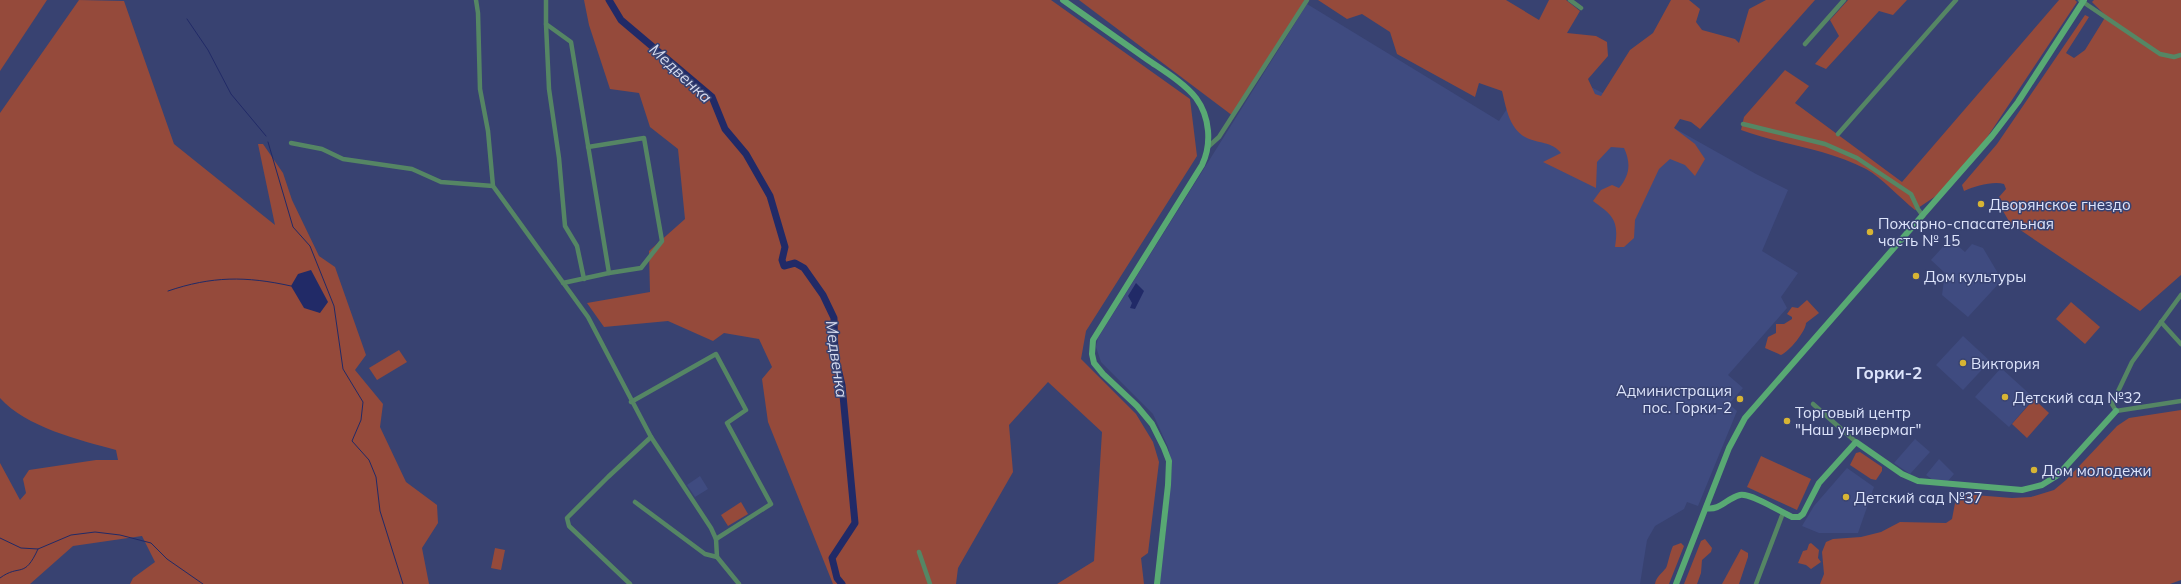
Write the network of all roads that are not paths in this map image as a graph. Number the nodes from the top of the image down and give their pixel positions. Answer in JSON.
{"nodes":[{"id":1,"x":476,"y":0,"type":"edge"},
{"id":2,"x":546,"y":0,"type":"edge"},
{"id":3,"x":1063,"y":0,"type":"edge"},
{"id":4,"x":1307,"y":0,"type":"edge"},
{"id":5,"x":1570,"y":0,"type":"edge"},
{"id":6,"x":1844,"y":0,"type":"edge"},
{"id":7,"x":1956,"y":0,"type":"edge"},
{"id":8,"x":2082,"y":1,"type":"edge"},
{"id":9,"x":1581,"y":8,"type":"dead end"},
{"id":10,"x":546,"y":24,"type":"junction"},
{"id":11,"x":1805,"y":44,"type":"dead end"},
{"id":12,"x":2181,"y":55,"type":"edge"},
{"id":13,"x":1743,"y":124,"type":"dead end"},
{"id":14,"x":1838,"y":134,"type":"dead end"},
{"id":15,"x":291,"y":143,"type":"dead end"},
{"id":16,"x":1209,"y":146,"type":"junction"},
{"id":17,"x":588,"y":147,"type":"junction"},
{"id":18,"x":493,"y":186,"type":"junction"},
{"id":19,"x":1923,"y":216,"type":"junction"},
{"id":20,"x":609,"y":273,"type":"junction"},
{"id":21,"x":584,"y":279,"type":"junction"},
{"id":22,"x":563,"y":284,"type":"junction"},
{"id":23,"x":2181,"y":295,"type":"edge"},
{"id":24,"x":2161,"y":322,"type":"junction"},
{"id":25,"x":2181,"y":344,"type":"edge"},
{"id":26,"x":631,"y":402,"type":"junction"},
{"id":27,"x":2181,"y":402,"type":"edge"},
{"id":28,"x":1813,"y":404,"type":"dead end"},
{"id":29,"x":2116,"y":412,"type":"junction"},
{"id":30,"x":651,"y":437,"type":"junction"},
{"id":31,"x":1856,"y":442,"type":"junction"},
{"id":32,"x":635,"y":502,"type":"dead end"},
{"id":33,"x":1706,"y":508,"type":"junction"},
{"id":34,"x":1783,"y":513,"type":"junction"},
{"id":35,"x":716,"y":539,"type":"junction"},
{"id":36,"x":919,"y":552,"type":"dead end"},
{"id":37,"x":717,"y":557,"type":"junction"},
{"id":38,"x":630,"y":584,"type":"edge"},
{"id":39,"x":739,"y":584,"type":"edge"},
{"id":40,"x":930,"y":584,"type":"edge"},
{"id":41,"x":1157,"y":584,"type":"edge"},
{"id":42,"x":1676,"y":584,"type":"edge"},
{"id":43,"x":1756,"y":584,"type":"edge"}],
"edges":[{"from":1,"to":18,"type":"street"},
{"from":2,"to":10,"type":"street"},
{"from":3,"to":16,"type":"street"},
{"from":4,"to":16,"type":"street"},
{"from":5,"to":9,"type":"street"},
{"from":6,"to":11,"type":"street"},
{"from":7,"to":14,"type":"street"},
{"from":8,"to":12,"type":"street"},
{"from":8,"to":19,"type":"street"},
{"from":10,"to":17,"type":"street"},
{"from":10,"to":21,"type":"street"},
{"from":13,"to":19,"type":"street"},
{"from":15,"to":18,"type":"street"},
{"from":16,"to":41,"type":"street"},
{"from":17,"to":20,"type":"street"},
{"from":17,"to":20,"type":"street"},
{"from":18,"to":22,"type":"street"},
{"from":19,"to":33,"type":"street"},
{"from":20,"to":21,"type":"street"},
{"from":21,"to":22,"type":"street"},
{"from":22,"to":26,"type":"street"},
{"from":23,"to":24,"type":"street"},
{"from":24,"to":25,"type":"street"},
{"from":24,"to":29,"type":"street"},
{"from":26,"to":30,"type":"street"},
{"from":26,"to":35,"type":"street"},
{"from":27,"to":29,"type":"street"},
{"from":28,"to":31,"type":"street"},
{"from":29,"to":31,"type":"street"},
{"from":30,"to":35,"type":"street"},
{"from":30,"to":38,"type":"street"},
{"from":31,"to":34,"type":"street"},
{"from":32,"to":37,"type":"street"},
{"from":33,"to":34,"type":"street"},
{"from":33,"to":42,"type":"street"},
{"from":34,"to":43,"type":"street"},
{"from":35,"to":37,"type":"street"},
{"from":36,"to":40,"type":"street"},
{"from":37,"to":39,"type":"street"}]}
